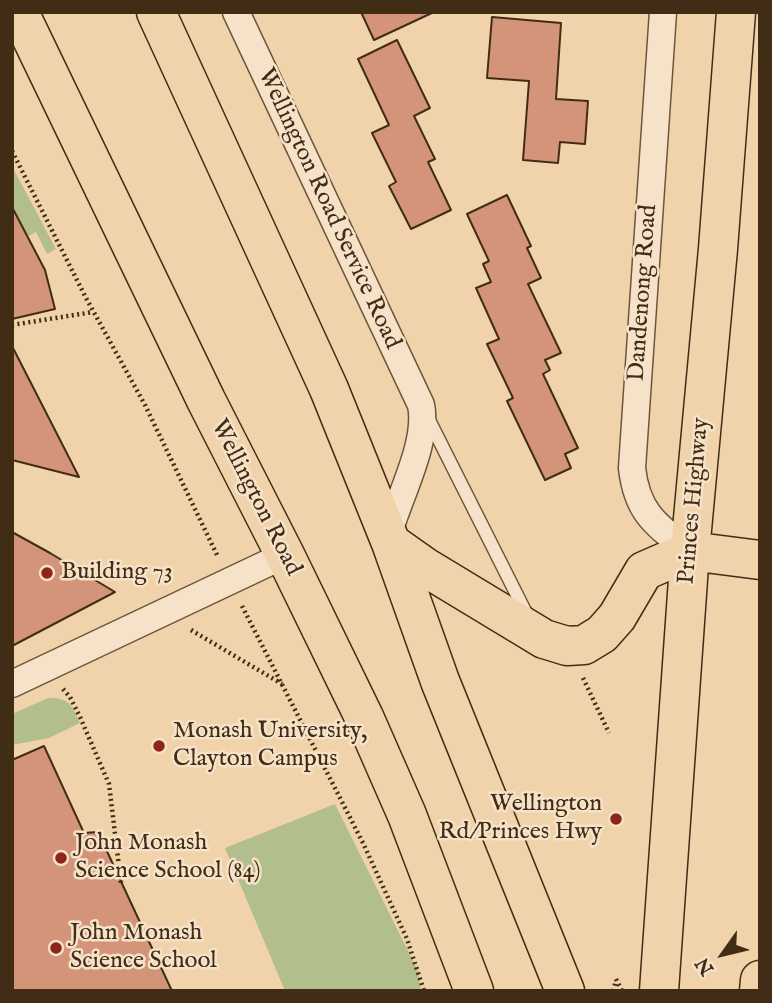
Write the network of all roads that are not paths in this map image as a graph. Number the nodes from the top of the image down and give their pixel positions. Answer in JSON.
{"nodes":[{"id":1,"x":19,"y":12,"type":"edge"},
{"id":2,"x":156,"y":12,"type":"edge"},
{"id":3,"x":236,"y":12,"type":"edge"},
{"id":4,"x":663,"y":12,"type":"edge"},
{"id":5,"x":737,"y":12,"type":"edge"},
{"id":6,"x":421,"y":405,"type":"junction"},
{"id":7,"x":389,"y":539,"type":"junction"},
{"id":8,"x":690,"y":551,"type":"junction"},
{"id":9,"x":285,"y":555,"type":"junction"},
{"id":10,"x":760,"y":560,"type":"edge"},
{"id":11,"x":536,"y":635,"type":"junction"},
{"id":12,"x":12,"y":684,"type":"edge"},
{"id":13,"x":760,"y":980,"type":"edge"},
{"id":14,"x":474,"y":991,"type":"edge"},
{"id":15,"x":565,"y":991,"type":"edge"},
{"id":16,"x":659,"y":991,"type":"edge"},
{"id":17,"x":759,"y":991,"type":"edge"}],
"edges":[{"from":1,"to":9,"type":"highway","name":"Wellington Road"},
{"from":2,"to":7,"type":"highway"},
{"from":3,"to":6,"type":"street","name":"Wellington Road Service Road"},
{"from":4,"to":8,"type":"street","name":"Dandenong Road"},
{"from":5,"to":8,"type":"highway","name":"Princes Highway"},
{"from":6,"to":7,"type":"street","name":"Wellington Road Service Road"},
{"from":6,"to":11,"type":"lane","name":"Wellington Road Service Road"},
{"from":7,"to":11,"type":"highway"},
{"from":7,"to":15,"type":"highway"},
{"from":8,"to":10,"type":"highway"},
{"from":8,"to":11,"type":"highway"},
{"from":8,"to":16,"type":"highway","name":"Princes Highway"},
{"from":9,"to":12,"type":"street"},
{"from":9,"to":14,"type":"highway","name":"Wellington Road"},
{"from":13,"to":17,"type":"highway"}]}
